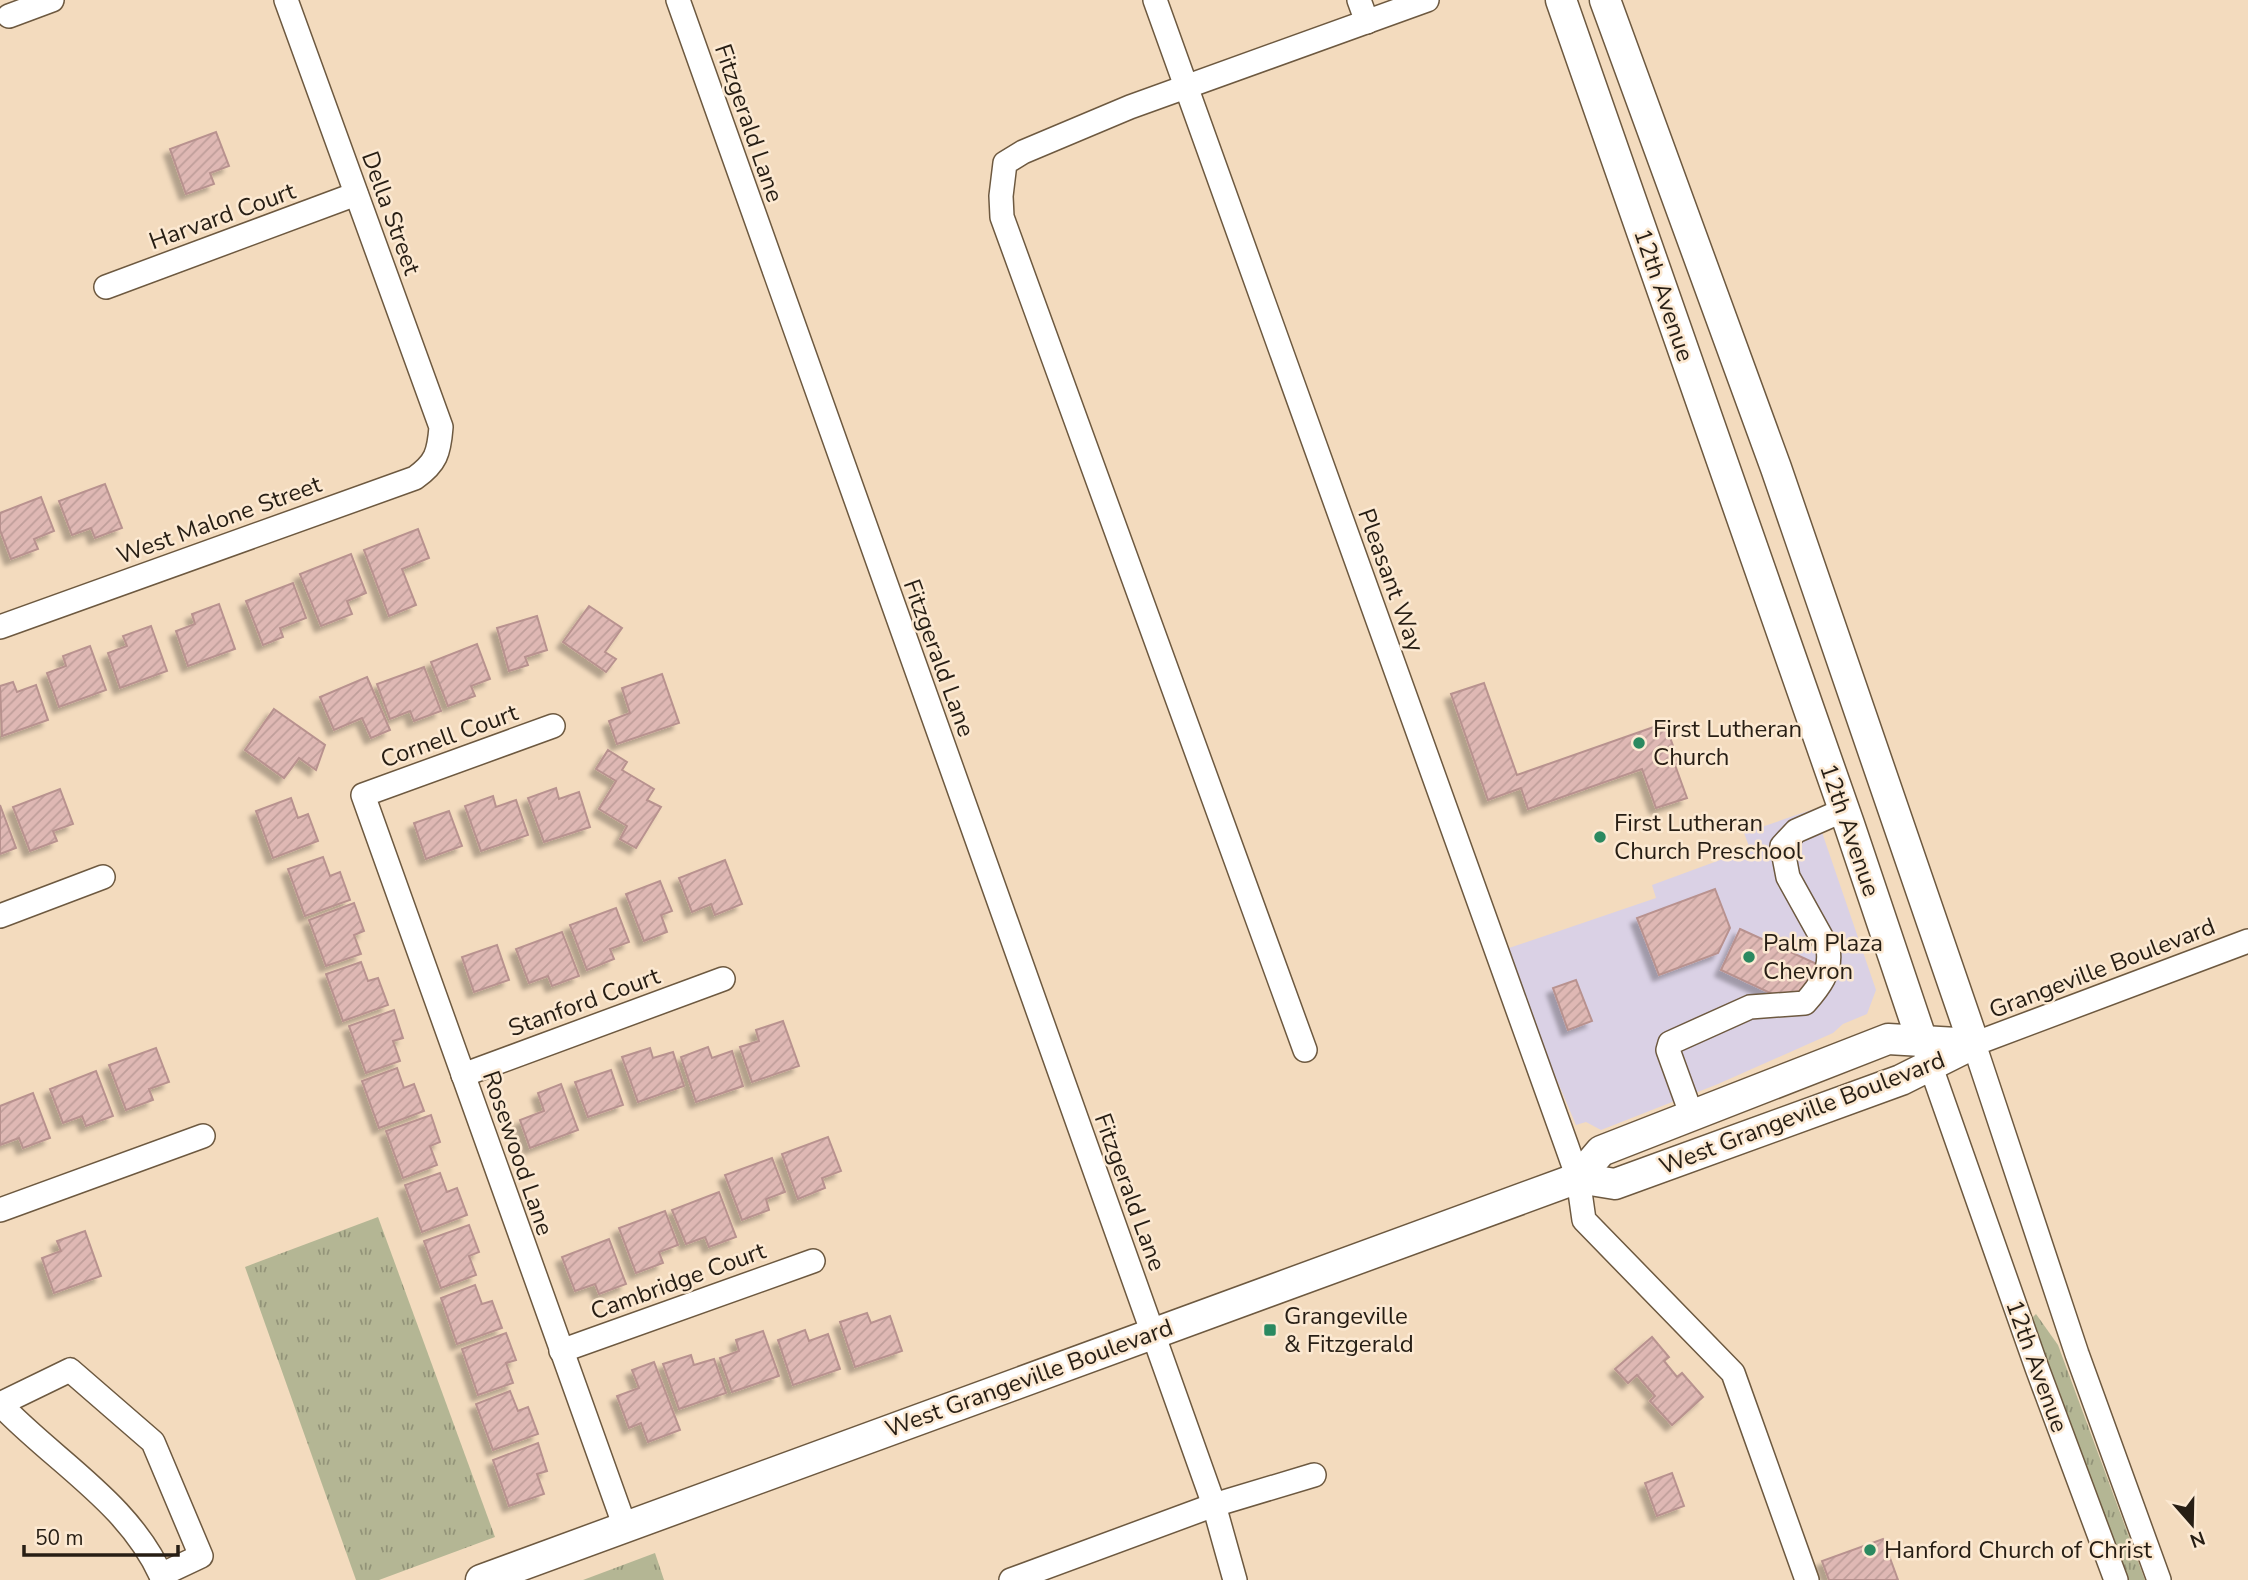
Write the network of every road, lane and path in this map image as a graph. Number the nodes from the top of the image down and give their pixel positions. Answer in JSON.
{"nodes":[{"id":1,"x":52,"y":0,"type":"edge"},
{"id":2,"x":286,"y":0,"type":"edge"},
{"id":3,"x":678,"y":0,"type":"edge"},
{"id":4,"x":1155,"y":0,"type":"edge"},
{"id":5,"x":1359,"y":0,"type":"edge"},
{"id":6,"x":1427,"y":0,"type":"edge"},
{"id":7,"x":1561,"y":0,"type":"edge"},
{"id":8,"x":1605,"y":0,"type":"edge"},
{"id":9,"x":9,"y":16,"type":"dead end"},
{"id":10,"x":1367,"y":22,"type":"junction"},
{"id":11,"x":1186,"y":87,"type":"junction"},
{"id":12,"x":356,"y":194,"type":"junction"},
{"id":13,"x":106,"y":287,"type":"dead end"},
{"id":14,"x":440,"y":444,"type":"joint"},
{"id":15,"x":0,"y":627,"type":"edge"},
{"id":16,"x":554,"y":726,"type":"dead end"},
{"id":17,"x":363,"y":796,"type":"joint"},
{"id":18,"x":1844,"y":810,"type":"junction"},
{"id":19,"x":103,"y":877,"type":"dead end"},
{"id":20,"x":0,"y":916,"type":"edge"},
{"id":21,"x":2248,"y":941,"type":"edge"},
{"id":22,"x":723,"y":979,"type":"dead end"},
{"id":23,"x":1974,"y":1044,"type":"junction"},
{"id":24,"x":1305,"y":1050,"type":"dead end"},
{"id":25,"x":1926,"y":1053,"type":"junction"},
{"id":26,"x":463,"y":1074,"type":"junction"},
{"id":27,"x":1692,"y":1116,"type":"junction"},
{"id":28,"x":204,"y":1136,"type":"dead end"},
{"id":29,"x":1578,"y":1178,"type":"junction"},
{"id":30,"x":0,"y":1210,"type":"edge"},
{"id":31,"x":813,"y":1261,"type":"dead end"},
{"id":32,"x":1152,"y":1333,"type":"junction"},
{"id":33,"x":561,"y":1351,"type":"junction"},
{"id":34,"x":0,"y":1404,"type":"edge"},
{"id":35,"x":1314,"y":1475,"type":"dead end"},
{"id":36,"x":1214,"y":1506,"type":"junction"},
{"id":37,"x":625,"y":1527,"type":"junction"},
{"id":38,"x":162,"y":1578,"type":"edge"},
{"id":39,"x":481,"y":1580,"type":"edge"},
{"id":40,"x":1011,"y":1580,"type":"edge"},
{"id":41,"x":1235,"y":1580,"type":"edge"},
{"id":42,"x":1807,"y":1580,"type":"edge"},
{"id":43,"x":2116,"y":1580,"type":"edge"},
{"id":44,"x":2159,"y":1580,"type":"edge"}],
"edges":[{"from":1,"to":9,"type":"street"},
{"from":2,"to":12,"type":"street","name":"Della Street"},
{"from":3,"to":32,"type":"street","name":"Fitzgerald Lane"},
{"from":4,"to":11,"type":"street","name":"Pleasant Way"},
{"from":5,"to":10,"type":"street"},
{"from":6,"to":10,"type":"street"},
{"from":7,"to":18,"type":"main road","name":"12th Avenue"},
{"from":8,"to":23,"type":"main road","name":"12th Avenue"},
{"from":10,"to":11,"type":"street"},
{"from":11,"to":24,"type":"street"},
{"from":11,"to":29,"type":"street","name":"Pleasant Way"},
{"from":12,"to":13,"type":"street","name":"Harvard Court"},
{"from":12,"to":14,"type":"street","name":"Della Street"},
{"from":14,"to":15,"type":"street","name":"West Malone Street"},
{"from":16,"to":17,"type":"street","name":"Cornell Court"},
{"from":17,"to":26,"type":"street","name":"Rosewood Lane"},
{"from":18,"to":25,"type":"main road","name":"12th Avenue"},
{"from":18,"to":27,"type":"street"},
{"from":19,"to":20,"type":"street"},
{"from":21,"to":23,"type":"street","name":"Grangeville Boulevard"},
{"from":22,"to":26,"type":"street","name":"Stanford Court"},
{"from":23,"to":25,"type":"main road","name":"West Grangeville Boulevard"},
{"from":23,"to":44,"type":"street","name":"12th Avenue"},
{"from":25,"to":27,"type":"main road","name":"West Grangeville Boulevard"},
{"from":25,"to":29,"type":"main road","name":"West Grangeville Boulevard"},
{"from":25,"to":43,"type":"street","name":"12th Avenue"},
{"from":26,"to":33,"type":"street","name":"Rosewood Lane"},
{"from":27,"to":29,"type":"main road","name":"West Grangeville Boulevard"},
{"from":28,"to":30,"type":"street"},
{"from":29,"to":32,"type":"main road","name":"West Grangeville Boulevard"},
{"from":29,"to":42,"type":"street","name":"Pleasant Way"},
{"from":31,"to":33,"type":"street","name":"Cambridge Court"},
{"from":32,"to":36,"type":"street","name":"Fitzgerald Lane"},
{"from":32,"to":37,"type":"main road","name":"West Grangeville Boulevard"},
{"from":33,"to":37,"type":"street","name":"Rosewood Lane"},
{"from":34,"to":38,"type":"street"},
{"from":34,"to":38,"type":"street"},
{"from":35,"to":36,"type":"street"},
{"from":36,"to":40,"type":"street"},
{"from":36,"to":41,"type":"street","name":"Fitzgerald Lane"},
{"from":37,"to":39,"type":"main road","name":"West Grangeville Boulevard"}]}
